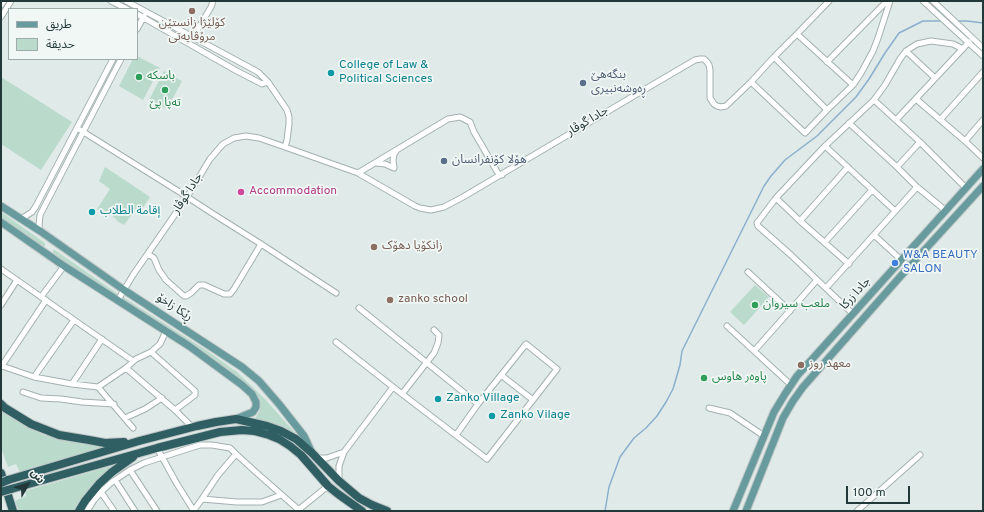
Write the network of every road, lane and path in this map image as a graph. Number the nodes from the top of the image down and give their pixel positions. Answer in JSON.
{"nodes":[{"id":1,"x":4,"y":1,"type":"edge"},
{"id":2,"x":11,"y":1,"type":"edge"},
{"id":3,"x":111,"y":1,"type":"edge"},
{"id":4,"x":126,"y":1,"type":"edge"},
{"id":5,"x":213,"y":1,"type":"edge"},
{"id":6,"x":829,"y":1,"type":"edge"},
{"id":7,"x":889,"y":1,"type":"edge"},
{"id":8,"x":923,"y":1,"type":"edge"},
{"id":9,"x":933,"y":1,"type":"edge"},
{"id":10,"x":1,"y":5,"type":"edge"},
{"id":11,"x":125,"y":8,"type":"edge"},
{"id":12,"x":134,"y":8,"type":"edge"},
{"id":13,"x":138,"y":12,"type":"edge"},
{"id":14,"x":146,"y":12,"type":"junction"},
{"id":15,"x":1,"y":17,"type":"edge"},
{"id":16,"x":143,"y":18,"type":"junction"},
{"id":17,"x":138,"y":27,"type":"edge"},
{"id":18,"x":798,"y":34,"type":"junction"},
{"id":19,"x":193,"y":37,"type":"junction"},
{"id":20,"x":969,"y":42,"type":"junction"},
{"id":21,"x":983,"y":48,"type":"edge"},
{"id":22,"x":963,"y":49,"type":"junction"},
{"id":23,"x":906,"y":51,"type":"junction"},
{"id":24,"x":983,"y":56,"type":"edge"},
{"id":25,"x":774,"y":57,"type":"junction"},
{"id":26,"x":112,"y":60,"type":"edge"},
{"id":27,"x":120,"y":60,"type":"edge"},
{"id":28,"x":827,"y":62,"type":"junction"},
{"id":29,"x":983,"y":72,"type":"edge"},
{"id":30,"x":935,"y":78,"type":"junction"},
{"id":31,"x":268,"y":82,"type":"junction"},
{"id":32,"x":752,"y":82,"type":"junction"},
{"id":33,"x":852,"y":85,"type":"junction"},
{"id":34,"x":916,"y":99,"type":"junction"},
{"id":35,"x":874,"y":100,"type":"junction"},
{"id":36,"x":827,"y":110,"type":"junction"},
{"id":37,"x":896,"y":120,"type":"junction"},
{"id":38,"x":940,"y":120,"type":"junction"},
{"id":39,"x":983,"y":120,"type":"edge"},
{"id":40,"x":849,"y":124,"type":"junction"},
{"id":41,"x":77,"y":128,"type":"junction"},
{"id":42,"x":83,"y":132,"type":"junction"},
{"id":43,"x":964,"y":141,"type":"junction"},
{"id":44,"x":920,"y":142,"type":"junction"},
{"id":45,"x":285,"y":146,"type":"junction"},
{"id":46,"x":825,"y":146,"type":"junction"},
{"id":47,"x":397,"y":149,"type":"junction"},
{"id":48,"x":983,"y":158,"type":"edge"},
{"id":49,"x":375,"y":163,"type":"junction"},
{"id":50,"x":848,"y":167,"type":"junction"},
{"id":51,"x":897,"y":167,"type":"junction"},
{"id":52,"x":983,"y":169,"type":"edge"},
{"id":53,"x":358,"y":173,"type":"junction"},
{"id":54,"x":502,"y":174,"type":"junction"},
{"id":55,"x":983,"y":186,"type":"edge"},
{"id":56,"x":917,"y":187,"type":"junction"},
{"id":57,"x":966,"y":188,"type":"junction"},
{"id":58,"x":872,"y":190,"type":"junction"},
{"id":59,"x":187,"y":197,"type":"junction"},
{"id":60,"x":776,"y":198,"type":"junction"},
{"id":61,"x":1,"y":206,"type":"edge"},
{"id":62,"x":36,"y":206,"type":"junction"},
{"id":63,"x":43,"y":209,"type":"junction"},
{"id":64,"x":945,"y":210,"type":"junction"},
{"id":65,"x":895,"y":211,"type":"junction"},
{"id":66,"x":21,"y":219,"type":"junction"},
{"id":67,"x":800,"y":221,"type":"junction"},
{"id":68,"x":1,"y":222,"type":"edge"},
{"id":69,"x":40,"y":231,"type":"junction"},
{"id":70,"x":874,"y":234,"type":"junction"},
{"id":71,"x":54,"y":242,"type":"junction"},
{"id":72,"x":825,"y":242,"type":"junction"},
{"id":73,"x":261,"y":244,"type":"junction"},
{"id":74,"x":46,"y":254,"type":"junction"},
{"id":75,"x":148,"y":254,"type":"junction"},
{"id":76,"x":901,"y":260,"type":"junction"},
{"id":77,"x":849,"y":264,"type":"junction"},
{"id":78,"x":64,"y":266,"type":"junction"},
{"id":79,"x":908,"y":267,"type":"junction"},
{"id":80,"x":1,"y":269,"type":"edge"},
{"id":81,"x":748,"y":272,"type":"dead end"},
{"id":82,"x":17,"y":280,"type":"junction"},
{"id":83,"x":817,"y":280,"type":"junction"},
{"id":84,"x":826,"y":288,"type":"junction"},
{"id":85,"x":124,"y":290,"type":"junction"},
{"id":86,"x":336,"y":293,"type":"dead end"},
{"id":87,"x":44,"y":299,"type":"junction"},
{"id":88,"x":118,"y":300,"type":"junction"},
{"id":89,"x":1,"y":305,"type":"edge"},
{"id":90,"x":359,"y":308,"type":"dead end"},
{"id":91,"x":790,"y":311,"type":"junction"},
{"id":92,"x":853,"y":314,"type":"junction"},
{"id":93,"x":74,"y":320,"type":"junction"},
{"id":94,"x":727,"y":326,"type":"dead end"},
{"id":95,"x":434,"y":330,"type":"dead end"},
{"id":96,"x":166,"y":331,"type":"junction"},
{"id":97,"x":102,"y":339,"type":"junction"},
{"id":98,"x":336,"y":342,"type":"dead end"},
{"id":99,"x":755,"y":350,"type":"junction"},
{"id":100,"x":151,"y":352,"type":"junction"},
{"id":101,"x":133,"y":361,"type":"junction"},
{"id":102,"x":427,"y":362,"type":"junction"},
{"id":103,"x":1,"y":366,"type":"edge"},
{"id":104,"x":126,"y":368,"type":"junction"},
{"id":105,"x":501,"y":375,"type":"junction"},
{"id":106,"x":34,"y":378,"type":"junction"},
{"id":107,"x":72,"y":384,"type":"junction"},
{"id":108,"x":791,"y":384,"type":"junction"},
{"id":109,"x":98,"y":387,"type":"junction"},
{"id":110,"x":393,"y":387,"type":"junction"},
{"id":111,"x":23,"y":392,"type":"dead end"},
{"id":112,"x":402,"y":394,"type":"junction"},
{"id":113,"x":162,"y":398,"type":"junction"},
{"id":114,"x":533,"y":400,"type":"junction"},
{"id":115,"x":1,"y":404,"type":"edge"},
{"id":116,"x":114,"y":404,"type":"junction"},
{"id":117,"x":478,"y":404,"type":"junction"},
{"id":118,"x":709,"y":408,"type":"dead end"},
{"id":119,"x":175,"y":410,"type":"junction"},
{"id":120,"x":125,"y":418,"type":"junction"},
{"id":121,"x":236,"y":419,"type":"junction"},
{"id":122,"x":195,"y":426,"type":"junction"},
{"id":123,"x":133,"y":428,"type":"dead end"},
{"id":124,"x":181,"y":430,"type":"junction"},
{"id":125,"x":456,"y":435,"type":"junction"},
{"id":126,"x":764,"y":436,"type":"junction"},
{"id":127,"x":139,"y":441,"type":"junction"},
{"id":128,"x":183,"y":442,"type":"junction"},
{"id":129,"x":157,"y":448,"type":"junction"},
{"id":130,"x":344,"y":452,"type":"junction"},
{"id":131,"x":137,"y":454,"type":"junction"},
{"id":132,"x":236,"y":454,"type":"junction"},
{"id":133,"x":315,"y":455,"type":"junction"},
{"id":134,"x":920,"y":455,"type":"dead end"},
{"id":135,"x":161,"y":457,"type":"junction"},
{"id":136,"x":130,"y":470,"type":"junction"},
{"id":137,"x":1,"y":473,"type":"edge"},
{"id":138,"x":115,"y":480,"type":"junction"},
{"id":139,"x":339,"y":481,"type":"junction"},
{"id":140,"x":5,"y":482,"type":"edge"},
{"id":141,"x":328,"y":486,"type":"junction"},
{"id":142,"x":1,"y":492,"type":"edge"},
{"id":143,"x":101,"y":492,"type":"junction"},
{"id":144,"x":280,"y":495,"type":"junction"},
{"id":145,"x":202,"y":499,"type":"junction"},
{"id":146,"x":14,"y":511,"type":"edge"},
{"id":147,"x":79,"y":511,"type":"edge"},
{"id":148,"x":87,"y":511,"type":"edge"},
{"id":149,"x":114,"y":511,"type":"edge"},
{"id":150,"x":136,"y":511,"type":"edge"},
{"id":151,"x":157,"y":511,"type":"edge"},
{"id":152,"x":194,"y":511,"type":"edge"},
{"id":153,"x":299,"y":511,"type":"edge"},
{"id":154,"x":362,"y":511,"type":"edge"},
{"id":155,"x":387,"y":511,"type":"edge"},
{"id":156,"x":734,"y":511,"type":"edge"},
{"id":157,"x":746,"y":511,"type":"edge"},
{"id":158,"x":857,"y":511,"type":"edge"}],
"edges":[{"from":1,"to":10,"type":"street"},
{"from":2,"to":15,"type":"street"},
{"from":3,"to":11,"type":"street"},
{"from":4,"to":12,"type":"street"},
{"from":5,"to":19,"type":"street"},
{"from":6,"to":18,"type":"street","name":"جادا گوڤار"},
{"from":7,"to":28,"type":"street"},
{"from":7,"to":33,"type":"street"},
{"from":8,"to":20,"type":"street"},
{"from":9,"to":21,"type":"street"},
{"from":13,"to":14,"type":"street"},
{"from":13,"to":16,"type":"street"},
{"from":14,"to":16,"type":"street"},
{"from":14,"to":19,"type":"street"},
{"from":16,"to":17,"type":"street"},
{"from":16,"to":31,"type":"street"},
{"from":18,"to":25,"type":"street","name":"جادا گوڤار"},
{"from":18,"to":28,"type":"street"},
{"from":19,"to":31,"type":"street"},
{"from":20,"to":22,"type":"street"},
{"from":20,"to":24,"type":"street"},
{"from":22,"to":23,"type":"street"},
{"from":22,"to":30,"type":"street"},
{"from":23,"to":30,"type":"street"},
{"from":23,"to":35,"type":"street"},
{"from":25,"to":32,"type":"street","name":"جادا گوڤار"},
{"from":25,"to":36,"type":"street"},
{"from":26,"to":41,"type":"street"},
{"from":27,"to":42,"type":"street"},
{"from":28,"to":33,"type":"street"},
{"from":29,"to":38,"type":"street"},
{"from":30,"to":34,"type":"street"},
{"from":31,"to":45,"type":"street"},
{"from":32,"to":36,"type":"street"},
{"from":32,"to":54,"type":"street","name":"جادا گوڤار"},
{"from":33,"to":36,"type":"street"},
{"from":34,"to":37,"type":"street"},
{"from":34,"to":38,"type":"street"},
{"from":35,"to":37,"type":"street"},
{"from":35,"to":40,"type":"street"},
{"from":37,"to":44,"type":"street"},
{"from":38,"to":43,"type":"street"},
{"from":39,"to":43,"type":"street"},
{"from":40,"to":46,"type":"street"},
{"from":40,"to":51,"type":"street"},
{"from":41,"to":42,"type":"street"},
{"from":41,"to":62,"type":"street"},
{"from":42,"to":59,"type":"street"},
{"from":42,"to":63,"type":"street"},
{"from":43,"to":48,"type":"street"},
{"from":44,"to":51,"type":"street"},
{"from":44,"to":57,"type":"street"},
{"from":45,"to":53,"type":"street","name":"جادا گوڤار"},
{"from":45,"to":59,"type":"street","name":"جادا گوڤار"},
{"from":46,"to":50,"type":"street"},
{"from":46,"to":60,"type":"street"},
{"from":47,"to":49,"type":"street"},
{"from":47,"to":49,"type":"street"},
{"from":47,"to":54,"type":"street"},
{"from":49,"to":53,"type":"street"},
{"from":50,"to":58,"type":"street"},
{"from":50,"to":67,"type":"street"},
{"from":51,"to":56,"type":"street"},
{"from":52,"to":57,"type":"main road","name":"جادا زرکا"},
{"from":53,"to":54,"type":"street","name":"جادا گوڤار"},
{"from":55,"to":79,"type":"main road","name":"جادا زرکا"},
{"from":56,"to":64,"type":"street"},
{"from":56,"to":65,"type":"street"},
{"from":57,"to":64,"type":"main road","name":"جادا زرکا"},
{"from":58,"to":65,"type":"street"},
{"from":58,"to":72,"type":"street"},
{"from":59,"to":73,"type":"street"},
{"from":59,"to":75,"type":"street","name":"جادا گوڤار"},
{"from":60,"to":67,"type":"street"},
{"from":60,"to":83,"type":"street"},
{"from":61,"to":66,"type":"main road","name":"ڕێکا زاخۆ"},
{"from":62,"to":63,"type":"street"},
{"from":62,"to":66,"type":"street"},
{"from":63,"to":69,"type":"street"},
{"from":64,"to":76,"type":"main road","name":"جادا زرکا"},
{"from":65,"to":70,"type":"street"},
{"from":66,"to":69,"type":"main road","name":"ڕێکا زاخۆ"},
{"from":67,"to":72,"type":"street"},
{"from":68,"to":74,"type":"main road","name":"ڕێکا زاخۆ"},
{"from":69,"to":71,"type":"main road","name":"ڕێکا زاخۆ"},
{"from":70,"to":76,"type":"street"},
{"from":70,"to":77,"type":"street"},
{"from":71,"to":74,"type":"main road"},
{"from":71,"to":85,"type":"main road","name":"ڕێکا زاخۆ"},
{"from":72,"to":77,"type":"street"},
{"from":73,"to":75,"type":"street"},
{"from":73,"to":86,"type":"street"},
{"from":74,"to":78,"type":"main road","name":"ڕێکا زاخۆ"},
{"from":75,"to":85,"type":"street","name":"جادا گوڤار"},
{"from":76,"to":79,"type":"street"},
{"from":76,"to":92,"type":"main road","name":"جادا زرکا"},
{"from":77,"to":84,"type":"street"},
{"from":78,"to":87,"type":"street"},
{"from":78,"to":88,"type":"main road","name":"ڕێکا زاخۆ"},
{"from":79,"to":157,"type":"main road","name":"جادا زرکا"},
{"from":80,"to":82,"type":"street"},
{"from":81,"to":91,"type":"street"},
{"from":82,"to":87,"type":"street"},
{"from":82,"to":89,"type":"street"},
{"from":83,"to":84,"type":"street"},
{"from":83,"to":91,"type":"street"},
{"from":84,"to":92,"type":"street"},
{"from":85,"to":88,"type":"street","name":"جادا گوڤار"},
{"from":85,"to":133,"type":"main road","name":"ڕێکا زاخۆ"},
{"from":87,"to":93,"type":"street"},
{"from":87,"to":103,"type":"street"},
{"from":88,"to":96,"type":"main road","name":"ڕێکا زاخۆ"},
{"from":90,"to":102,"type":"street"},
{"from":91,"to":99,"type":"street"},
{"from":92,"to":108,"type":"main road","name":"جادا زرکا"},
{"from":93,"to":97,"type":"street"},
{"from":93,"to":106,"type":"street"},
{"from":94,"to":99,"type":"street"},
{"from":95,"to":102,"type":"street"},
{"from":96,"to":100,"type":"street"},
{"from":96,"to":121,"type":"main road","name":"ڕێکا زاخۆ"},
{"from":97,"to":101,"type":"street"},
{"from":97,"to":107,"type":"street"},
{"from":98,"to":110,"type":"street"},
{"from":99,"to":108,"type":"street"},
{"from":100,"to":101,"type":"street"},
{"from":100,"to":119,"type":"street"},
{"from":101,"to":104,"type":"street"},
{"from":102,"to":112,"type":"street"},
{"from":102,"to":117,"type":"street"},
{"from":103,"to":106,"type":"street"},
{"from":104,"to":109,"type":"street"},
{"from":104,"to":113,"type":"street"},
{"from":105,"to":114,"type":"street"},
{"from":105,"to":114,"type":"street"},
{"from":105,"to":117,"type":"street"},
{"from":106,"to":107,"type":"street"},
{"from":107,"to":109,"type":"street"},
{"from":108,"to":126,"type":"main road","name":"جادا زرکا"},
{"from":109,"to":116,"type":"street"},
{"from":110,"to":112,"type":"street"},
{"from":110,"to":130,"type":"street"},
{"from":111,"to":116,"type":"street"},
{"from":112,"to":125,"type":"street"},
{"from":113,"to":119,"type":"street"},
{"from":113,"to":120,"type":"street"},
{"from":114,"to":125,"type":"street"},
{"from":115,"to":127,"type":"highway"},
{"from":116,"to":120,"type":"street"},
{"from":117,"to":125,"type":"street"},
{"from":118,"to":126,"type":"street"},
{"from":119,"to":122,"type":"street"},
{"from":120,"to":123,"type":"street"},
{"from":121,"to":122,"type":"highway","name":"ڕێکا زاخۆ"},
{"from":121,"to":133,"type":"highway","name":"ڕێکا زاخۆ"},
{"from":122,"to":124,"type":"highway","name":"ڕێکا زاخۆ"},
{"from":124,"to":127,"type":"highway","name":"ڕێکا زاخۆ"},
{"from":124,"to":128,"type":"highway"},
{"from":126,"to":156,"type":"main road","name":"جادا زرکا"},
{"from":127,"to":140,"type":"highway"},
{"from":128,"to":129,"type":"highway"},
{"from":128,"to":141,"type":"highway"},
{"from":129,"to":131,"type":"highway"},
{"from":129,"to":135,"type":"street"},
{"from":130,"to":133,"type":"street"},
{"from":130,"to":139,"type":"street"},
{"from":131,"to":142,"type":"highway","bridge":true},
{"from":131,"to":147,"type":"highway"},
{"from":132,"to":135,"type":"street"},
{"from":132,"to":144,"type":"street"},
{"from":132,"to":145,"type":"street"},
{"from":133,"to":139,"type":"highway","name":"ڕێکا زاخۆ"},
{"from":134,"to":158,"type":"street"},
{"from":135,"to":136,"type":"street"},
{"from":135,"to":152,"type":"street"},
{"from":136,"to":138,"type":"street"},
{"from":136,"to":151,"type":"street"},
{"from":137,"to":146,"type":"highway"},
{"from":138,"to":143,"type":"street"},
{"from":138,"to":150,"type":"street"},
{"from":139,"to":155,"type":"highway","name":"ڕێکا زاخۆ"},
{"from":141,"to":153,"type":"street"},
{"from":141,"to":154,"type":"highway"},
{"from":143,"to":148,"type":"street"},
{"from":143,"to":149,"type":"street"},
{"from":144,"to":145,"type":"street"},
{"from":144,"to":153,"type":"street"},
{"from":145,"to":152,"type":"street"}]}
